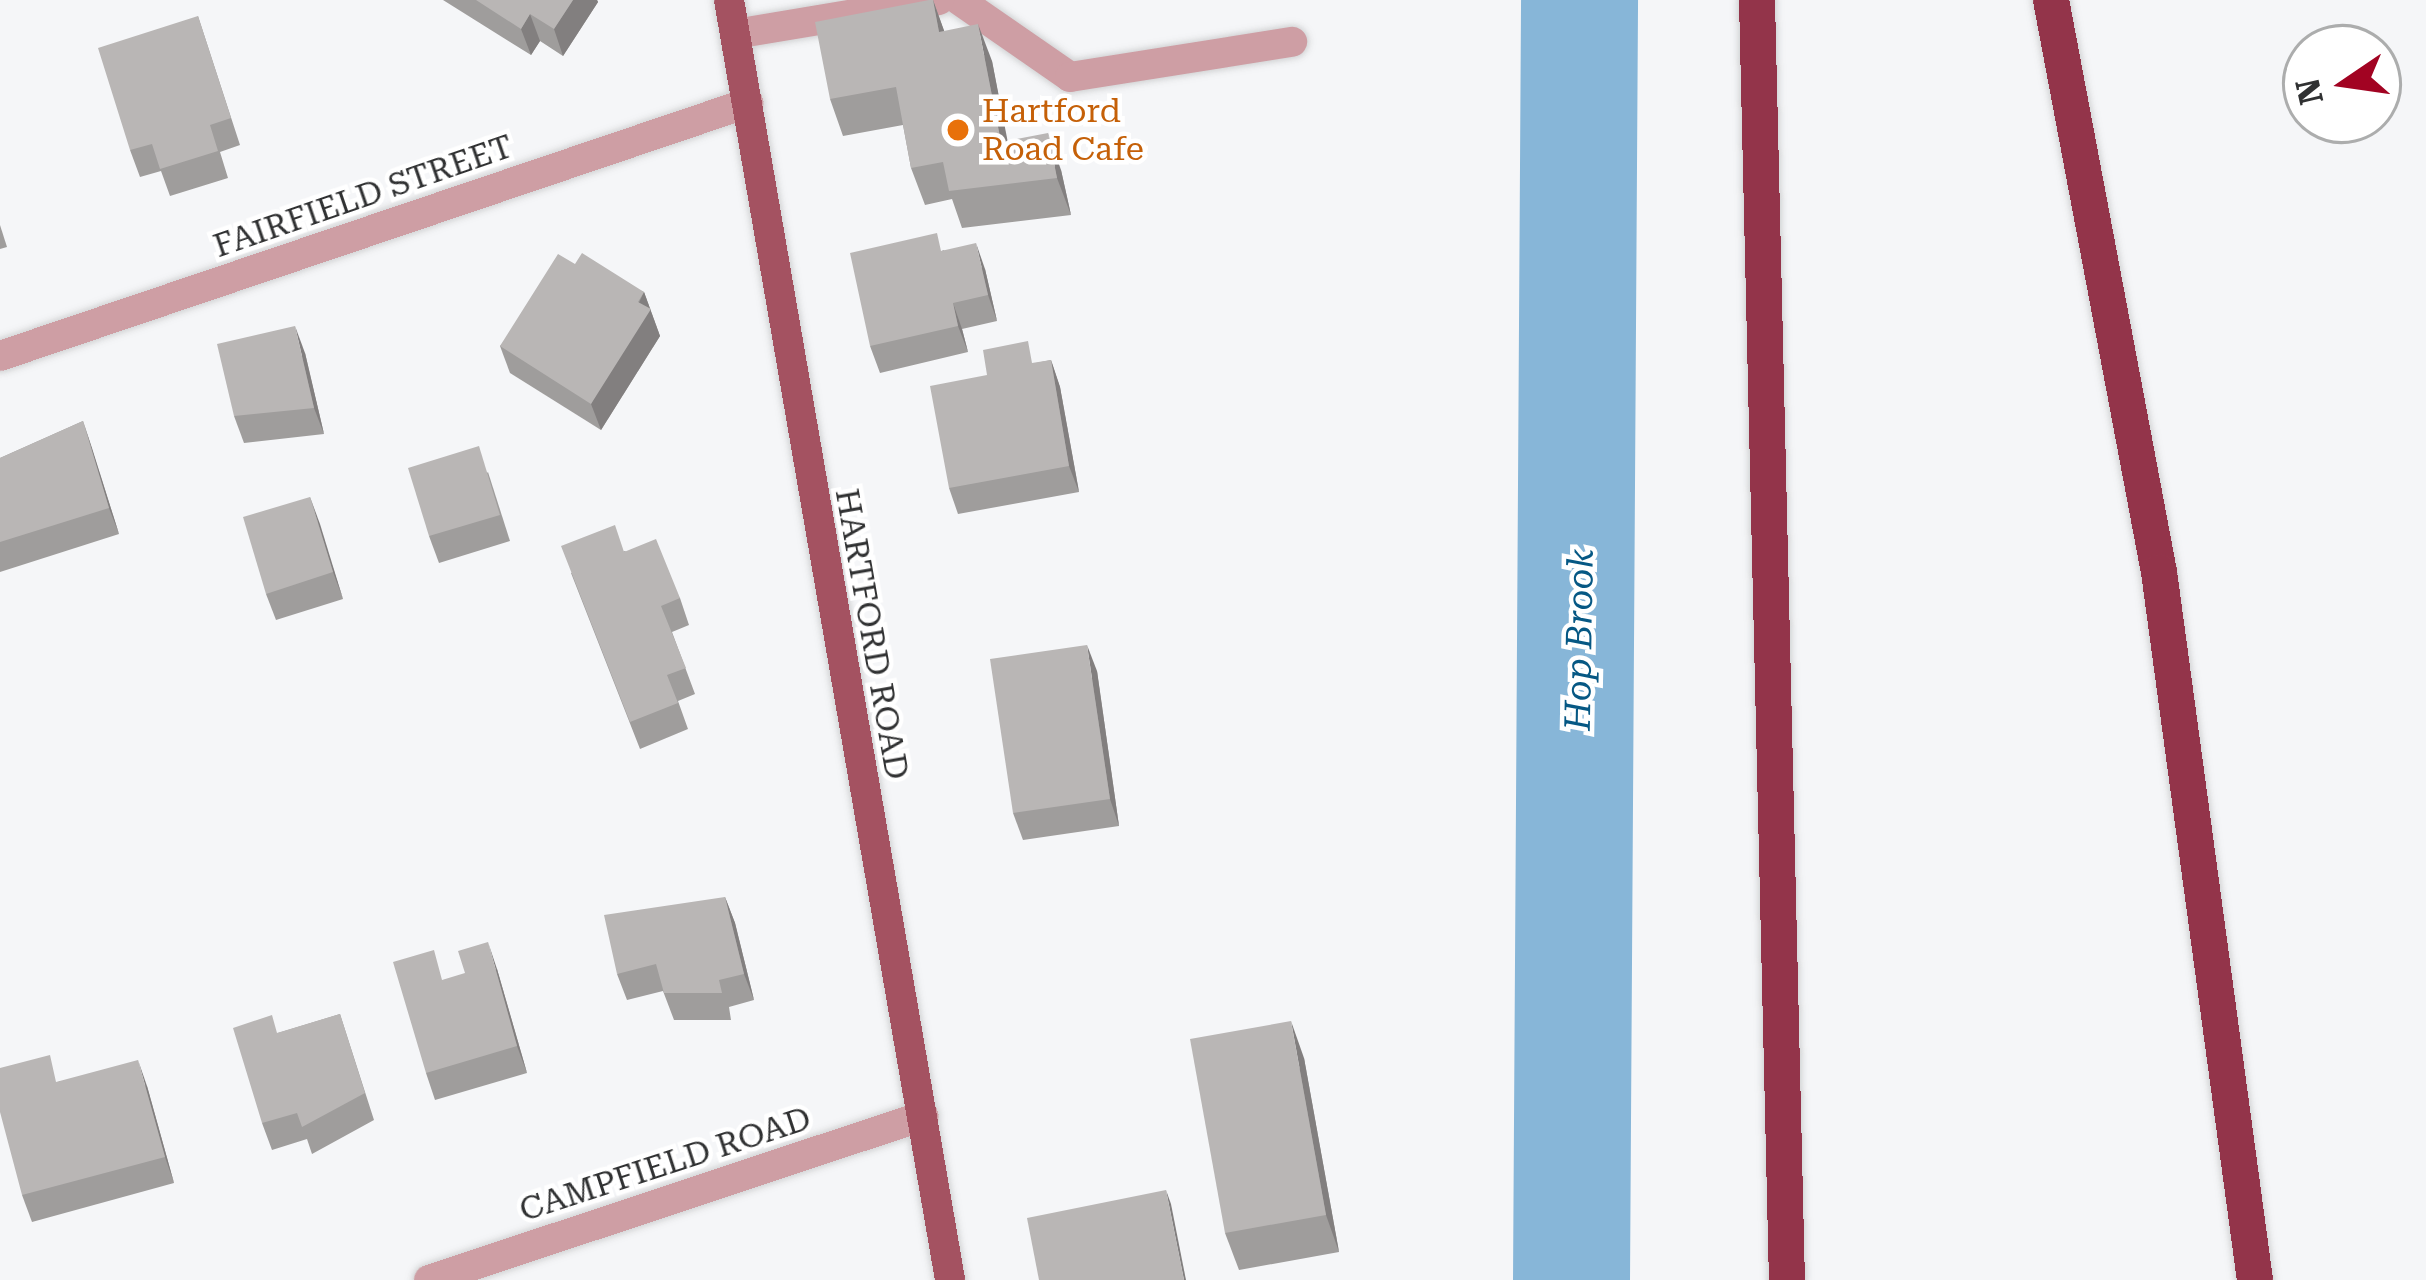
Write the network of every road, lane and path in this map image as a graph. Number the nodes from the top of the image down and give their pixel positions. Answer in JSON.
{"nodes":[{"id":1,"x":729,"y":0,"type":"edge"},
{"id":2,"x":939,"y":0,"type":"edge"},
{"id":3,"x":959,"y":0,"type":"edge"},
{"id":4,"x":1757,"y":0,"type":"edge"},
{"id":5,"x":2051,"y":0,"type":"edge"},
{"id":6,"x":735,"y":34,"type":"junction"},
{"id":7,"x":1292,"y":42,"type":"dead end"},
{"id":8,"x":748,"y":103,"type":"junction"},
{"id":9,"x":0,"y":356,"type":"edge"},
{"id":10,"x":923,"y":1116,"type":"junction"},
{"id":11,"x":1784,"y":1121,"type":"junction"},
{"id":12,"x":429,"y":1280,"type":"edge"},
{"id":13,"x":950,"y":1280,"type":"edge"},
{"id":14,"x":1771,"y":1280,"type":"edge"},
{"id":15,"x":1787,"y":1280,"type":"edge"},
{"id":16,"x":2255,"y":1280,"type":"edge"}],
"edges":[{"from":1,"to":6,"type":"main road","name":"HARTFORD ROAD"},
{"from":2,"to":6,"type":"street"},
{"from":3,"to":7,"type":"street"},
{"from":4,"to":11,"type":"highway"},
{"from":5,"to":16,"type":"highway"},
{"from":6,"to":8,"type":"main road","name":"HARTFORD ROAD"},
{"from":8,"to":9,"type":"street","name":"FAIRFIELD STREET"},
{"from":8,"to":10,"type":"main road","name":"HARTFORD ROAD"},
{"from":10,"to":12,"type":"street","name":"CAMPFIELD ROAD"},
{"from":10,"to":13,"type":"main road","name":"HARTFORD ROAD"},
{"from":11,"to":14,"type":"highway"},
{"from":11,"to":15,"type":"highway"}]}
